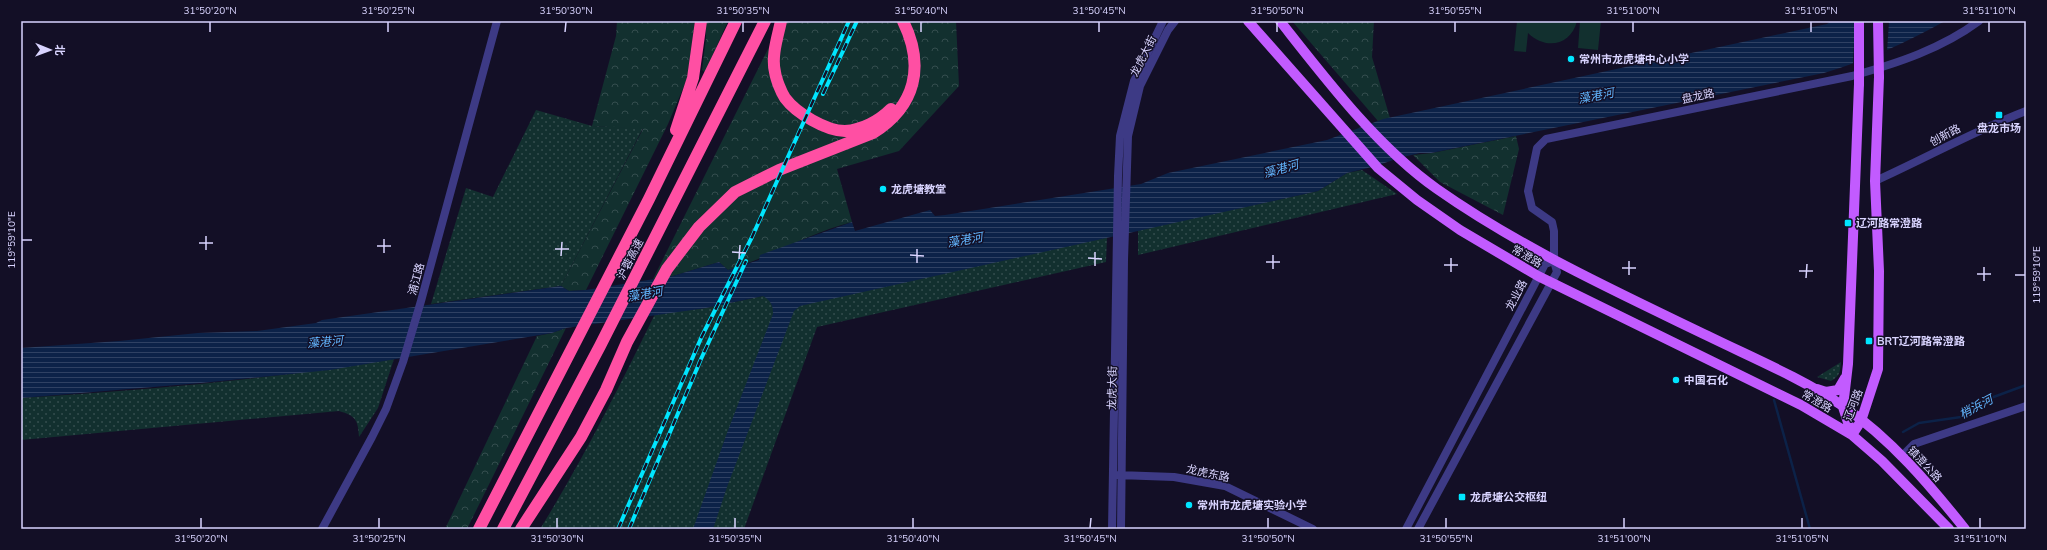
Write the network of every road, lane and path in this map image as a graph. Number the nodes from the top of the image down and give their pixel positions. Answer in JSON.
{"nodes":[{"id":1,"x":496,"y":21,"type":"edge"},
{"id":2,"x":701,"y":21,"type":"edge"},
{"id":3,"x":736,"y":21,"type":"edge"},
{"id":4,"x":765,"y":21,"type":"edge"},
{"id":5,"x":781,"y":21,"type":"edge"},
{"id":6,"x":894,"y":21,"type":"edge"},
{"id":7,"x":903,"y":21,"type":"edge"},
{"id":8,"x":1163,"y":21,"type":"edge"},
{"id":9,"x":1175,"y":21,"type":"edge"},
{"id":10,"x":1248,"y":21,"type":"edge"},
{"id":11,"x":1280,"y":21,"type":"edge"},
{"id":12,"x":1859,"y":21,"type":"edge"},
{"id":13,"x":1878,"y":21,"type":"edge"},
{"id":14,"x":1979,"y":21,"type":"edge"},
{"id":15,"x":2026,"y":112,"type":"edge"},
{"id":16,"x":1875,"y":181,"type":"junction"},
{"id":17,"x":1121,"y":247,"type":"junction"},
{"id":18,"x":1554,"y":261,"type":"junction"},
{"id":19,"x":611,"y":269,"type":"junction"},
{"id":20,"x":1538,"y":276,"type":"junction"},
{"id":21,"x":1552,"y":283,"type":"junction"},
{"id":22,"x":1848,"y":364,"type":"junction"},
{"id":23,"x":1810,"y":386,"type":"junction"},
{"id":24,"x":2026,"y":406,"type":"edge"},
{"id":25,"x":1844,"y":407,"type":"junction"},
{"id":26,"x":1861,"y":421,"type":"junction"},
{"id":27,"x":1852,"y":435,"type":"junction"},
{"id":28,"x":1902,"y":456,"type":"junction"},
{"id":29,"x":1114,"y":475,"type":"junction"},
{"id":30,"x":1122,"y":475,"type":"junction"},
{"id":31,"x":322,"y":529,"type":"edge"},
{"id":32,"x":479,"y":529,"type":"edge"},
{"id":33,"x":503,"y":529,"type":"edge"},
{"id":34,"x":521,"y":529,"type":"edge"},
{"id":35,"x":1112,"y":529,"type":"edge"},
{"id":36,"x":1121,"y":529,"type":"edge"},
{"id":37,"x":1313,"y":529,"type":"edge"},
{"id":38,"x":1406,"y":529,"type":"edge"},
{"id":39,"x":1418,"y":529,"type":"edge"},
{"id":40,"x":1949,"y":529,"type":"edge"},
{"id":41,"x":1965,"y":529,"type":"edge"}],
"edges":[{"from":1,"to":31,"type":"street","name":"浦江路"},
{"from":2,"to":19,"type":"highway"},
{"from":3,"to":19,"type":"highway","name":"沪蓉高速"},
{"from":4,"to":33,"type":"highway","name":"沪蓉高速"},
{"from":5,"to":6,"type":"highway"},
{"from":7,"to":34,"type":"highway"},
{"from":8,"to":17,"type":"street","name":"龙虎大街"},
{"from":9,"to":17,"type":"street","name":"龙虎大街"},
{"from":10,"to":20,"type":"main road","name":"常澄路"},
{"from":11,"to":18,"type":"main road","name":"常澄路"},
{"from":12,"to":22,"type":"main road","name":"辽河路","bridge":true},
{"from":13,"to":16,"type":"main road","name":"辽河路","bridge":true},
{"from":14,"to":18,"type":"street","name":"盘龙路"},
{"from":15,"to":16,"type":"street","name":"创新路"},
{"from":16,"to":26,"type":"main road","name":"辽河路"},
{"from":17,"to":29,"type":"street","name":"龙虎大街"},
{"from":17,"to":30,"type":"street","name":"龙虎大街"},
{"from":18,"to":20,"type":"street","name":"龙业路"},
{"from":18,"to":21,"type":"street"},
{"from":18,"to":23,"type":"main road","name":"常澄路"},
{"from":19,"to":32,"type":"highway"},
{"from":20,"to":21,"type":"main road","name":"常澄路"},
{"from":20,"to":38,"type":"street","name":"龙业路"},
{"from":21,"to":27,"type":"main road","name":"常澄路"},
{"from":21,"to":39,"type":"street"},
{"from":22,"to":23,"type":"main road"},
{"from":22,"to":25,"type":"main road","name":"辽河路"},
{"from":23,"to":25,"type":"main road","name":"常澄路"},
{"from":24,"to":28,"type":"street"},
{"from":25,"to":26,"type":"main road","name":"常澄路"},
{"from":25,"to":27,"type":"main road","name":"辽河路"},
{"from":26,"to":27,"type":"main road","name":"辽河路"},
{"from":26,"to":28,"type":"main road","name":"镇澄公路"},
{"from":27,"to":40,"type":"main road"},
{"from":28,"to":41,"type":"main road","name":"镇澄公路"},
{"from":29,"to":30,"type":"street","name":"龙虎东路"},
{"from":29,"to":35,"type":"street","name":"龙虎大街"},
{"from":30,"to":36,"type":"street","name":"龙虎大街"},
{"from":30,"to":37,"type":"street","name":"龙虎东路"}]}
